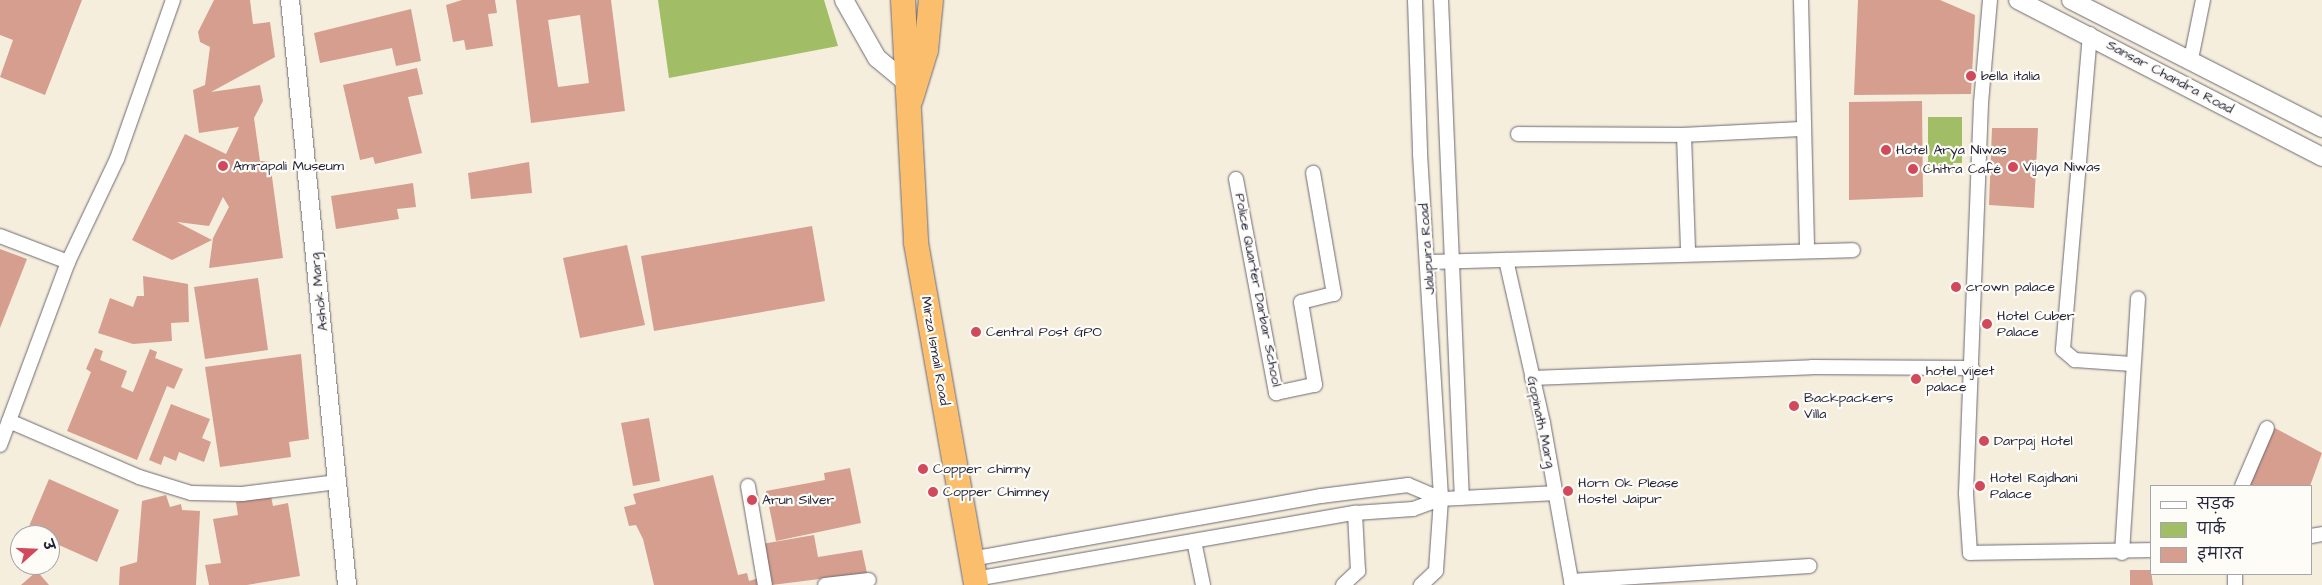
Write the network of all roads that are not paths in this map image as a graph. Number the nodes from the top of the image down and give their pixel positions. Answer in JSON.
{"nodes":[{"id":1,"x":173,"y":0,"type":"edge"},
{"id":2,"x":290,"y":0,"type":"edge"},
{"id":3,"x":844,"y":0,"type":"edge"},
{"id":4,"x":903,"y":0,"type":"edge"},
{"id":5,"x":931,"y":0,"type":"edge"},
{"id":6,"x":1415,"y":0,"type":"edge"},
{"id":7,"x":1441,"y":0,"type":"edge"},
{"id":8,"x":1801,"y":0,"type":"edge"},
{"id":9,"x":1990,"y":0,"type":"edge"},
{"id":10,"x":2018,"y":0,"type":"edge"},
{"id":11,"x":2071,"y":0,"type":"edge"},
{"id":12,"x":2203,"y":0,"type":"edge"},
{"id":13,"x":2090,"y":34,"type":"junction"},
{"id":14,"x":2191,"y":59,"type":"junction"},
{"id":15,"x":910,"y":86,"type":"junction"},
{"id":16,"x":2322,"y":128,"type":"edge"},
{"id":17,"x":1804,"y":129,"type":"junction"},
{"id":18,"x":1518,"y":134,"type":"dead end"},
{"id":19,"x":1684,"y":135,"type":"junction"},
{"id":20,"x":2322,"y":157,"type":"edge"},
{"id":21,"x":1313,"y":173,"type":"dead end"},
{"id":22,"x":1236,"y":179,"type":"dead end"},
{"id":23,"x":0,"y":236,"type":"edge"},
{"id":24,"x":1853,"y":250,"type":"dead end"},
{"id":25,"x":1807,"y":251,"type":"junction"},
{"id":26,"x":1688,"y":252,"type":"junction"},
{"id":27,"x":1506,"y":260,"type":"junction"},
{"id":28,"x":1454,"y":261,"type":"junction"},
{"id":29,"x":68,"y":262,"type":"junction"},
{"id":30,"x":1428,"y":262,"type":"junction"},
{"id":31,"x":2138,"y":299,"type":"dead end"},
{"id":32,"x":2132,"y":364,"type":"junction"},
{"id":33,"x":1972,"y":368,"type":"junction"},
{"id":34,"x":1532,"y":378,"type":"junction"},
{"id":35,"x":9,"y":421,"type":"junction"},
{"id":36,"x":2267,"y":428,"type":"dead end"},
{"id":37,"x":0,"y":445,"type":"edge"},
{"id":38,"x":337,"y":482,"type":"junction"},
{"id":39,"x":2242,"y":485,"type":"edge"},
{"id":40,"x":748,"y":486,"type":"dead end"},
{"id":41,"x":1555,"y":493,"type":"junction"},
{"id":42,"x":1462,"y":498,"type":"junction"},
{"id":43,"x":1441,"y":499,"type":"junction"},
{"id":44,"x":1355,"y":513,"type":"junction"},
{"id":45,"x":1194,"y":541,"type":"junction"},
{"id":46,"x":2150,"y":550,"type":"edge"},
{"id":47,"x":2122,"y":553,"type":"junction"},
{"id":48,"x":1810,"y":566,"type":"dead end"},
{"id":49,"x":974,"y":574,"type":"edge"},
{"id":50,"x":869,"y":580,"type":"dead end"},
{"id":51,"x":1571,"y":583,"type":"edge"},
{"id":52,"x":347,"y":585,"type":"edge"},
{"id":53,"x":765,"y":585,"type":"edge"},
{"id":54,"x":824,"y":585,"type":"edge"},
{"id":55,"x":1203,"y":585,"type":"edge"},
{"id":56,"x":1343,"y":585,"type":"edge"},
{"id":57,"x":1421,"y":585,"type":"edge"}],
"edges":[{"from":1,"to":29,"type":"street"},
{"from":2,"to":38,"type":"street","name":"Ashok Marg"},
{"from":3,"to":15,"type":"street"},
{"from":4,"to":15,"type":"highway","name":"Mirza Ismail Road"},
{"from":5,"to":15,"type":"highway","name":"Mirza Ismail Road"},
{"from":6,"to":30,"type":"street","name":"Jalupura Road"},
{"from":7,"to":28,"type":"street","name":"Jalupura Road"},
{"from":8,"to":17,"type":"street"},
{"from":9,"to":33,"type":"street"},
{"from":10,"to":13,"type":"street","name":"Sansar Chandra Road"},
{"from":11,"to":14,"type":"street","name":"Sansar Chandra Road"},
{"from":12,"to":14,"type":"street"},
{"from":13,"to":20,"type":"street","name":"Sansar Chandra Road"},
{"from":13,"to":32,"type":"street"},
{"from":14,"to":16,"type":"street","name":"Sansar Chandra Road"},
{"from":15,"to":49,"type":"highway","name":"Mirza Ismail Road"},
{"from":17,"to":19,"type":"street"},
{"from":17,"to":25,"type":"street"},
{"from":18,"to":19,"type":"street"},
{"from":19,"to":26,"type":"street"},
{"from":21,"to":22,"type":"street","name":"Police Quarter Darbar School"},
{"from":23,"to":29,"type":"street"},
{"from":24,"to":25,"type":"street"},
{"from":25,"to":26,"type":"street"},
{"from":26,"to":27,"type":"street"},
{"from":27,"to":28,"type":"street"},
{"from":27,"to":34,"type":"street","name":"Gopinath Marg"},
{"from":28,"to":30,"type":"street"},
{"from":28,"to":42,"type":"street","name":"Jalupura Road"},
{"from":29,"to":35,"type":"street"},
{"from":30,"to":43,"type":"street","name":"Jalupura Road"},
{"from":31,"to":32,"type":"street"},
{"from":32,"to":47,"type":"street"},
{"from":33,"to":34,"type":"street"},
{"from":33,"to":47,"type":"street"},
{"from":34,"to":41,"type":"street","name":"Gopinath Marg"},
{"from":35,"to":37,"type":"street"},
{"from":35,"to":38,"type":"street"},
{"from":36,"to":39,"type":"street"},
{"from":38,"to":52,"type":"street","name":"Ashok Marg"},
{"from":40,"to":53,"type":"street"},
{"from":41,"to":42,"type":"street"},
{"from":41,"to":51,"type":"street","name":"Gopinath Marg"},
{"from":42,"to":43,"type":"street"},
{"from":43,"to":44,"type":"street"},
{"from":43,"to":49,"type":"street"},
{"from":43,"to":57,"type":"street","name":"Jalupura Road"},
{"from":44,"to":45,"type":"street"},
{"from":44,"to":56,"type":"street"},
{"from":45,"to":49,"type":"street"},
{"from":45,"to":55,"type":"street"},
{"from":46,"to":47,"type":"street"},
{"from":48,"to":51,"type":"street"},
{"from":50,"to":54,"type":"street"}]}
